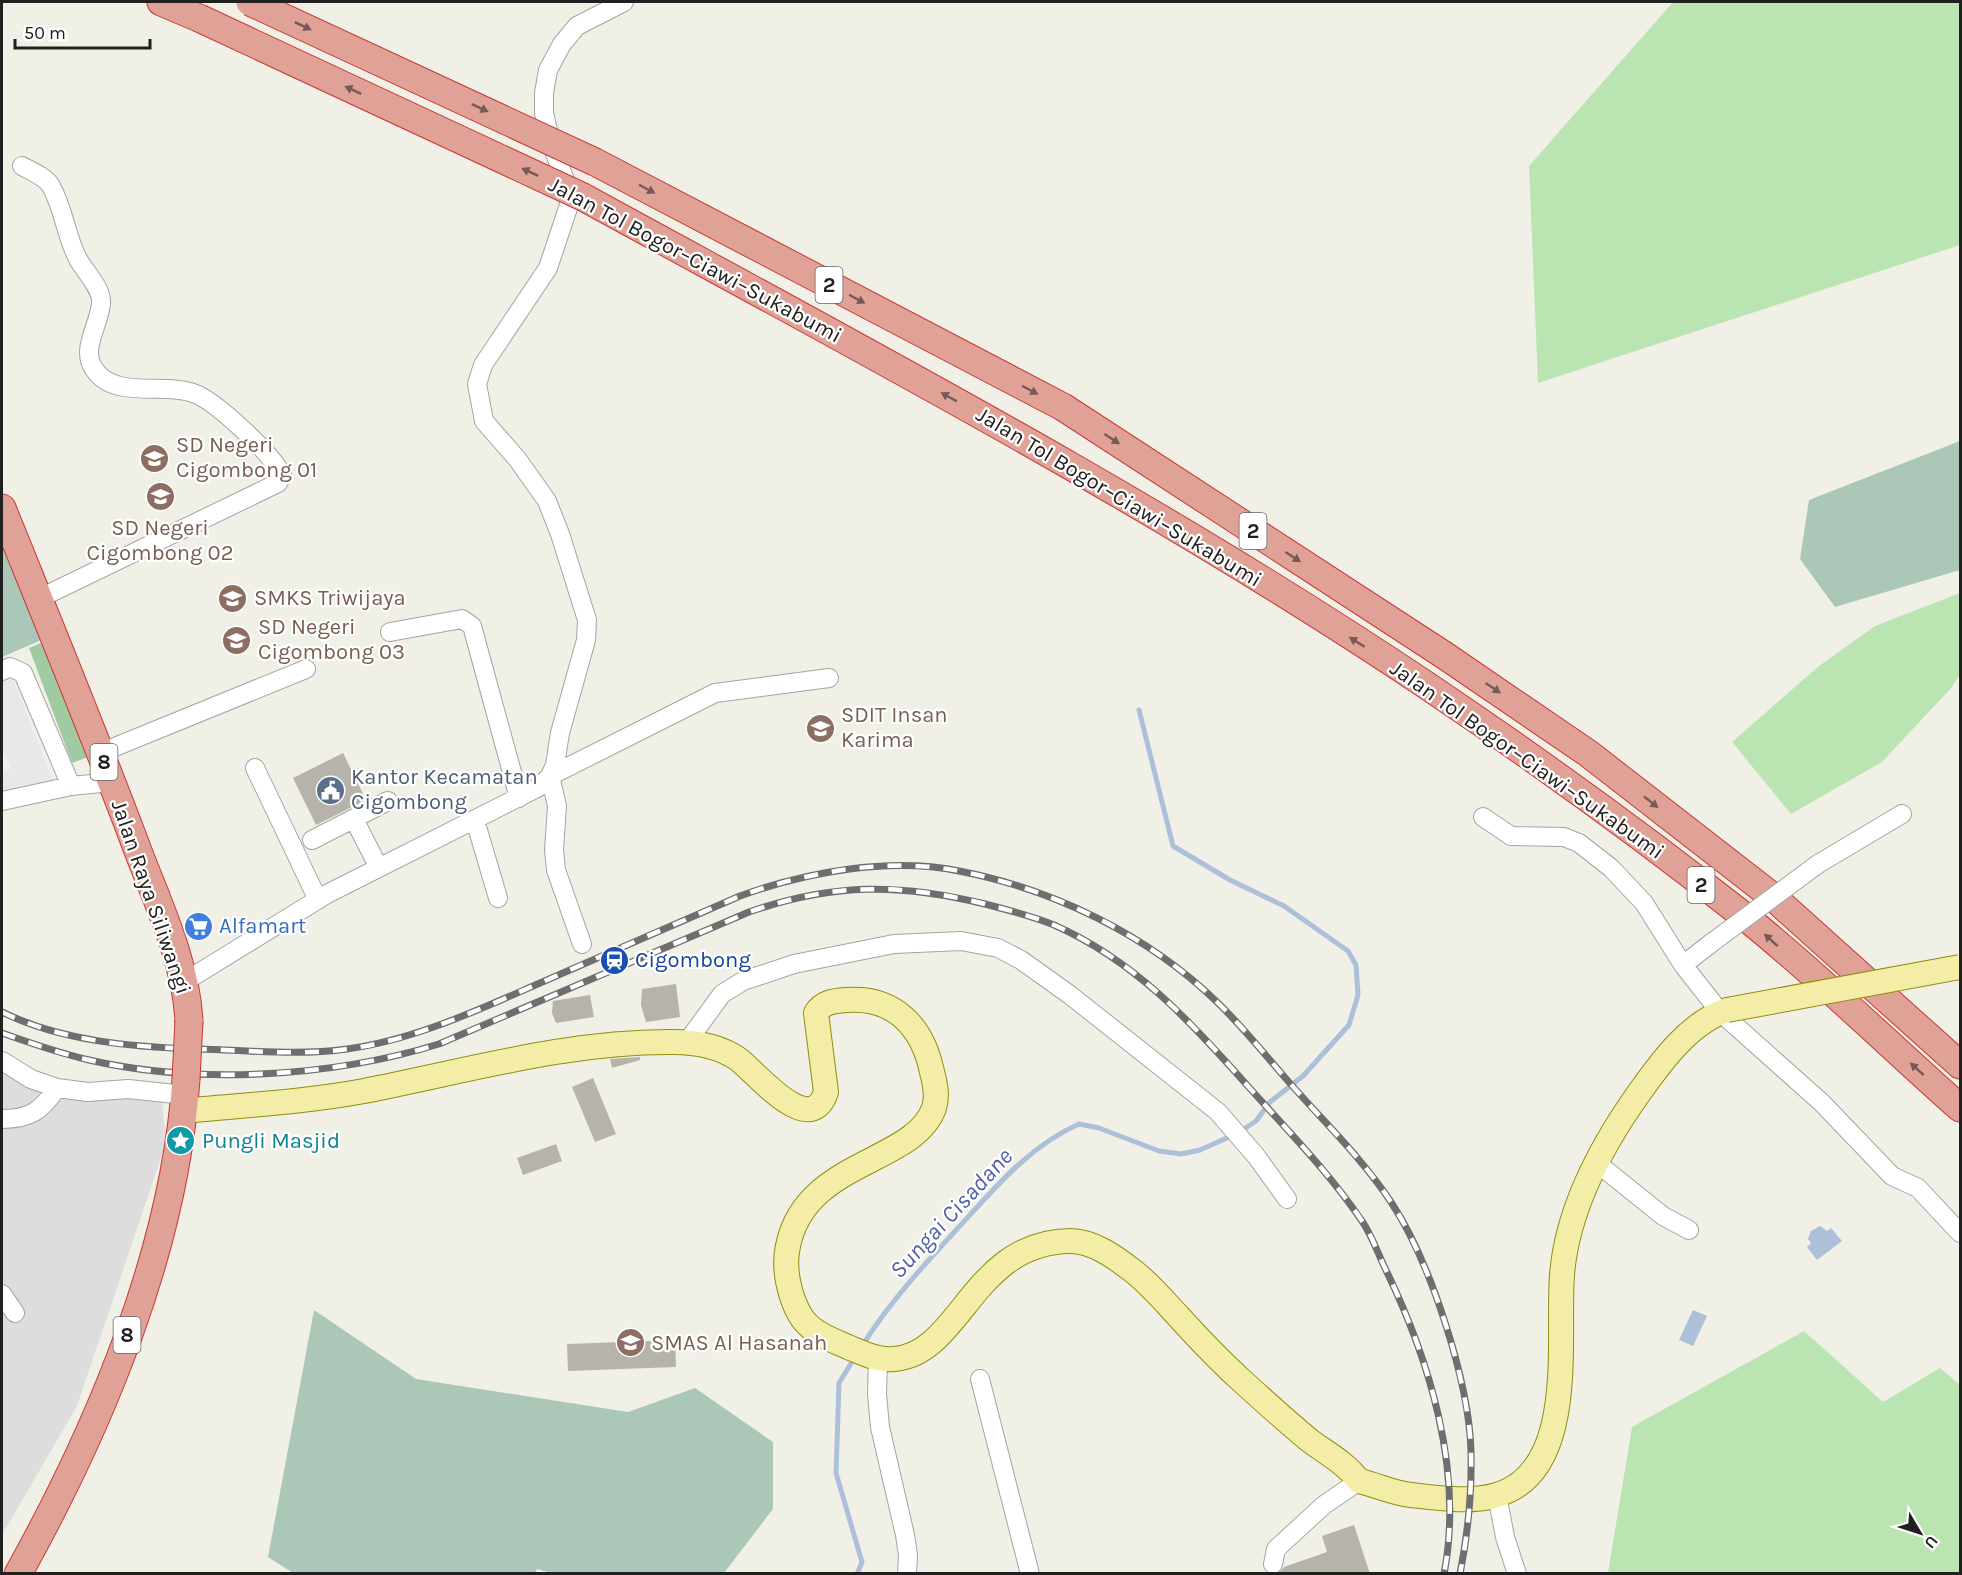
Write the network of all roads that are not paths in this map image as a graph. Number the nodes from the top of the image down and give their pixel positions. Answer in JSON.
{"nodes":[{"id":1,"x":161,"y":2,"type":"edge"},
{"id":2,"x":250,"y":2,"type":"edge"},
{"id":3,"x":624,"y":2,"type":"edge"},
{"id":4,"x":22,"y":166,"type":"dead end"},
{"id":5,"x":2,"y":508,"type":"edge"},
{"id":6,"x":38,"y":599,"type":"junction"},
{"id":7,"x":390,"y":632,"type":"dead end"},
{"id":8,"x":306,"y":669,"type":"dead end"},
{"id":9,"x":2,"y":671,"type":"edge"},
{"id":10,"x":830,"y":678,"type":"dead end"},
{"id":11,"x":100,"y":753,"type":"junction"},
{"id":12,"x":255,"y":768,"type":"dead end"},
{"id":13,"x":550,"y":776,"type":"junction"},
{"id":14,"x":112,"y":782,"type":"junction"},
{"id":15,"x":71,"y":786,"type":"junction"},
{"id":16,"x":519,"y":798,"type":"junction"},
{"id":17,"x":2,"y":801,"type":"edge"},
{"id":18,"x":388,"y":801,"type":"dead end"},
{"id":19,"x":1902,"y":814,"type":"dead end"},
{"id":20,"x":1483,"y":817,"type":"dead end"},
{"id":21,"x":354,"y":819,"type":"junction"},
{"id":22,"x":475,"y":820,"type":"junction"},
{"id":23,"x":312,"y":840,"type":"dead end"},
{"id":24,"x":379,"y":868,"type":"junction"},
{"id":25,"x":498,"y":898,"type":"dead end"},
{"id":26,"x":318,"y":900,"type":"junction"},
{"id":27,"x":582,"y":944,"type":"dead end"},
{"id":28,"x":1683,"y":965,"type":"junction"},
{"id":29,"x":1960,"y":967,"type":"edge"},
{"id":30,"x":184,"y":982,"type":"junction"},
{"id":31,"x":1723,"y":1011,"type":"junction"},
{"id":32,"x":687,"y":1042,"type":"junction"},
{"id":33,"x":2,"y":1061,"type":"edge"},
{"id":34,"x":1960,"y":1065,"type":"edge"},
{"id":35,"x":57,"y":1088,"type":"junction"},
{"id":36,"x":185,"y":1095,"type":"junction"},
{"id":37,"x":1960,"y":1108,"type":"edge"},
{"id":38,"x":2,"y":1119,"type":"edge"},
{"id":39,"x":1597,"y":1164,"type":"junction"},
{"id":40,"x":1287,"y":1199,"type":"dead end"},
{"id":41,"x":1689,"y":1230,"type":"dead end"},
{"id":42,"x":1960,"y":1233,"type":"edge"},
{"id":43,"x":2,"y":1294,"type":"edge"},
{"id":44,"x":15,"y":1313,"type":"dead end"},
{"id":45,"x":871,"y":1356,"type":"junction"},
{"id":46,"x":980,"y":1379,"type":"dead end"},
{"id":47,"x":1359,"y":1481,"type":"junction"},
{"id":48,"x":1497,"y":1495,"type":"junction"},
{"id":49,"x":1273,"y":1564,"type":"dead end"},
{"id":50,"x":18,"y":1574,"type":"edge"},
{"id":51,"x":907,"y":1574,"type":"edge"},
{"id":52,"x":1030,"y":1574,"type":"edge"},
{"id":53,"x":1517,"y":1574,"type":"edge"}],
"edges":[{"from":37,"to":1,"type":"highway","name":"Jalan Tol Bogor–Ciawi–Sukabumi","number":"2","one_way":true,"bridge":true},
{"from":2,"to":34,"type":"highway","name":"Jalan Tol Bogor–Ciawi–Sukabumi","number":"2","one_way":true,"bridge":true},
{"from":3,"to":13,"type":"street"},
{"from":4,"to":6,"type":"street"},
{"from":5,"to":6,"type":"highway","name":"Jalan Raya Siliwangi","number":"8"},
{"from":6,"to":11,"type":"highway","name":"Jalan Raya Siliwangi","number":"8"},
{"from":7,"to":16,"type":"street"},
{"from":8,"to":11,"type":"street"},
{"from":9,"to":15,"type":"street"},
{"from":10,"to":13,"type":"street"},
{"from":11,"to":14,"type":"highway","name":"Jalan Raya Siliwangi","number":"8"},
{"from":12,"to":26,"type":"street"},
{"from":13,"to":16,"type":"street"},
{"from":13,"to":27,"type":"street"},
{"from":14,"to":15,"type":"street"},
{"from":14,"to":30,"type":"highway","name":"Jalan Raya Siliwangi","number":"8"},
{"from":15,"to":17,"type":"street"},
{"from":16,"to":22,"type":"street"},
{"from":18,"to":21,"type":"street"},
{"from":19,"to":28,"type":"street","bridge":true},
{"from":20,"to":28,"type":"street"},
{"from":21,"to":23,"type":"street"},
{"from":21,"to":24,"type":"street"},
{"from":22,"to":24,"type":"street"},
{"from":22,"to":25,"type":"street"},
{"from":24,"to":26,"type":"street"},
{"from":26,"to":30,"type":"street"},
{"from":28,"to":31,"type":"street"},
{"from":29,"to":31,"type":"main road","bridge":true},
{"from":30,"to":36,"type":"highway","name":"Jalan Raya Siliwangi","number":"8","bridge":true},
{"from":31,"to":39,"type":"main road"},
{"from":31,"to":42,"type":"street"},
{"from":32,"to":36,"type":"main road"},
{"from":32,"to":40,"type":"street"},
{"from":32,"to":45,"type":"main road"},
{"from":33,"to":35,"type":"street"},
{"from":35,"to":36,"type":"street"},
{"from":35,"to":38,"type":"street"},
{"from":36,"to":50,"type":"highway","number":"8"},
{"from":39,"to":41,"type":"street"},
{"from":39,"to":48,"type":"main road"},
{"from":43,"to":44,"type":"street"},
{"from":45,"to":47,"type":"main road"},
{"from":45,"to":51,"type":"street"},
{"from":46,"to":52,"type":"street"},
{"from":47,"to":48,"type":"main road"},
{"from":47,"to":49,"type":"street"},
{"from":48,"to":53,"type":"street"}]}
